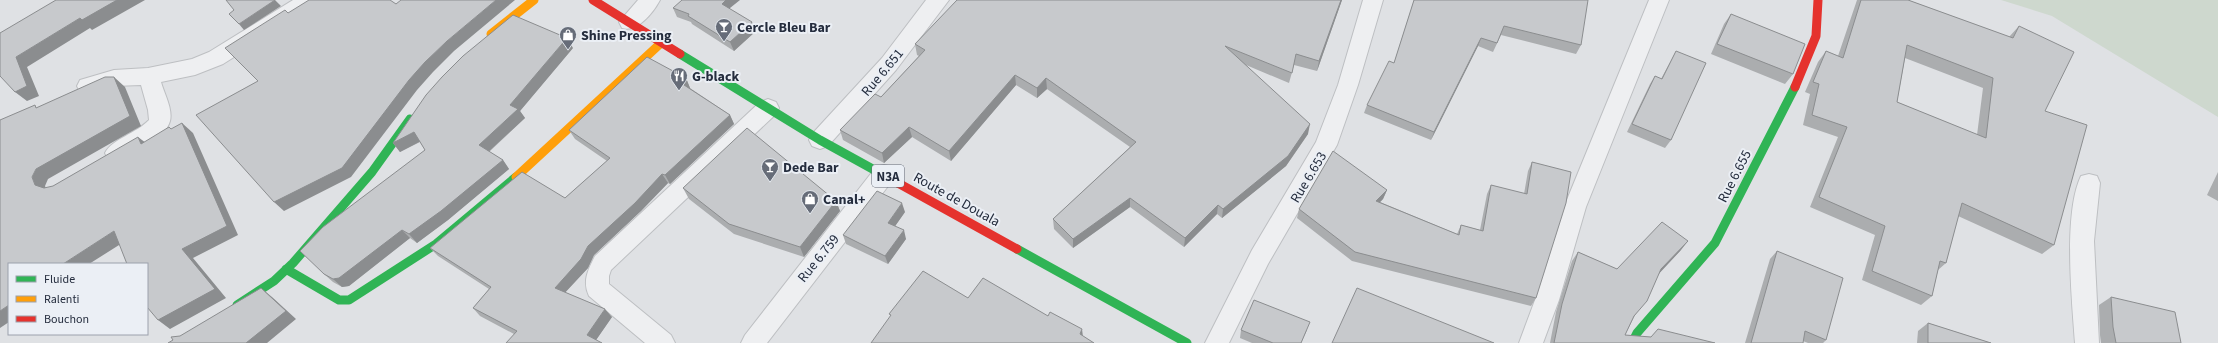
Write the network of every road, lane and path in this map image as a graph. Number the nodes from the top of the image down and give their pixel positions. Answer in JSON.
{"nodes":[{"id":1,"x":309,"y":0,"type":"edge"},
{"id":2,"x":534,"y":0,"type":"edge"},
{"id":3,"x":593,"y":0,"type":"edge"},
{"id":4,"x":650,"y":0,"type":"edge"},
{"id":5,"x":939,"y":0,"type":"edge"},
{"id":6,"x":1373,"y":0,"type":"edge"},
{"id":7,"x":1658,"y":0,"type":"edge"},
{"id":8,"x":1818,"y":0,"type":"edge"},
{"id":9,"x":629,"y":22,"type":"junction"},
{"id":10,"x":486,"y":38,"type":"edge"},
{"id":11,"x":661,"y":42,"type":"junction"},
{"id":12,"x":148,"y":76,"type":"junction"},
{"id":13,"x":68,"y":94,"type":"edge"},
{"id":14,"x":768,"y":108,"type":"junction"},
{"id":15,"x":416,"y":110,"type":"edge"},
{"id":16,"x":820,"y":140,"type":"junction"},
{"id":17,"x":101,"y":162,"type":"edge"},
{"id":18,"x":884,"y":174,"type":"junction"},
{"id":19,"x":2089,"y":183,"type":"dead end"},
{"id":20,"x":286,"y":269,"type":"junction"},
{"id":21,"x":228,"y":310,"type":"edge"},
{"id":22,"x":663,"y":343,"type":"edge"},
{"id":23,"x":753,"y":343,"type":"edge"},
{"id":24,"x":1187,"y":343,"type":"edge"},
{"id":25,"x":1216,"y":343,"type":"edge"},
{"id":26,"x":1531,"y":343,"type":"edge"},
{"id":27,"x":1632,"y":343,"type":"edge"},
{"id":28,"x":2087,"y":343,"type":"edge"}],
"edges":[{"from":1,"to":12,"type":"street"},
{"from":2,"to":10,"type":"main road"},
{"from":3,"to":9,"type":"main road","name":"Route de Douala","number":"N3A"},
{"from":4,"to":9,"type":"street"},
{"from":5,"to":16,"type":"street","name":"Rue 6.651"},
{"from":6,"to":25,"type":"street","name":"Rue 6.653"},
{"from":7,"to":26,"type":"street"},
{"from":8,"to":27,"type":"main road","name":"Rue 6.655"},
{"from":9,"to":11,"type":"main road","name":"Route de Douala","number":"N3A"},
{"from":11,"to":14,"type":"main road","name":"Route de Douala","number":"N3A"},
{"from":11,"to":20,"type":"main road"},
{"from":12,"to":13,"type":"street"},
{"from":12,"to":17,"type":"street"},
{"from":14,"to":16,"type":"main road","name":"Route de Douala","number":"N3A"},
{"from":14,"to":22,"type":"street"},
{"from":15,"to":20,"type":"main road"},
{"from":16,"to":18,"type":"main road","name":"Route de Douala","number":"N3A"},
{"from":18,"to":23,"type":"street","name":"Rue 6.759"},
{"from":18,"to":24,"type":"main road","name":"Route de Douala","number":"N3A"},
{"from":19,"to":28,"type":"street"},
{"from":20,"to":21,"type":"main road"}]}
